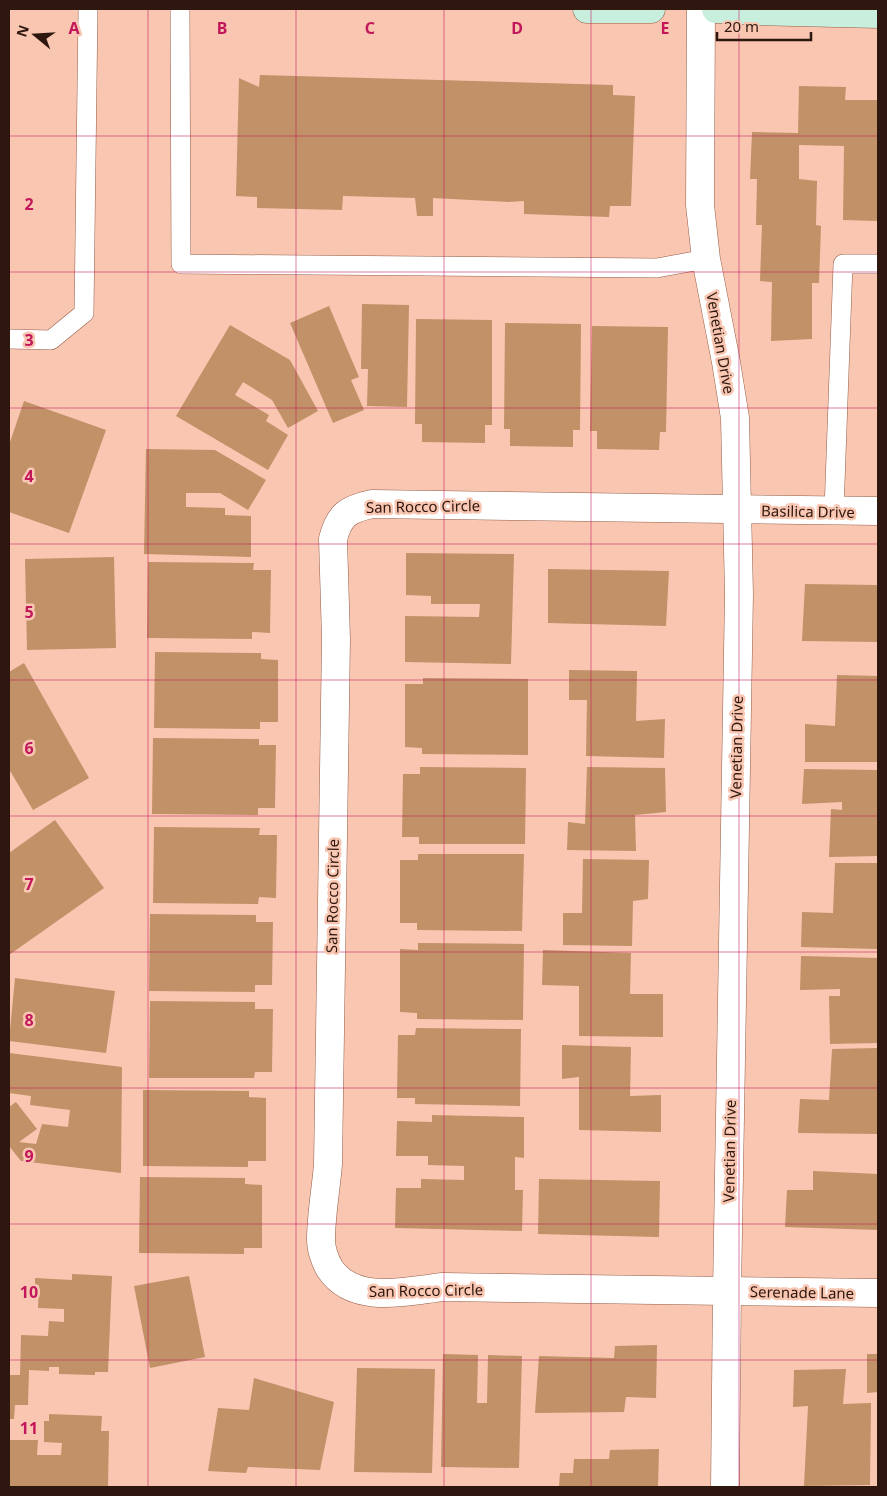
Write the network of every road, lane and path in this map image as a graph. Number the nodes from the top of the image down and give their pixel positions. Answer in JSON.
{"nodes":[{"id":1,"x":88,"y":9,"type":"edge"},
{"id":2,"x":180,"y":9,"type":"edge"},
{"id":3,"x":587,"y":9,"type":"edge"},
{"id":4,"x":651,"y":9,"type":"edge"},
{"id":5,"x":701,"y":9,"type":"edge"},
{"id":6,"x":716,"y":9,"type":"edge"},
{"id":7,"x":878,"y":14,"type":"edge"},
{"id":8,"x":706,"y":258,"type":"junction"},
{"id":9,"x":878,"y":264,"type":"edge"},
{"id":10,"x":9,"y":339,"type":"edge"},
{"id":11,"x":738,"y":509,"type":"junction"},
{"id":12,"x":834,"y":511,"type":"junction"},
{"id":13,"x":878,"y":512,"type":"edge"},
{"id":14,"x":727,"y":1291,"type":"junction"},
{"id":15,"x":878,"y":1293,"type":"edge"},
{"id":16,"x":725,"y":1487,"type":"edge"}],
"edges":[{"from":1,"to":10,"type":"lane"},
{"from":2,"to":8,"type":"lane"},
{"from":3,"to":4,"type":"main road"},
{"from":5,"to":8,"type":"street","name":"Venetian Drive"},
{"from":6,"to":7,"type":"main road"},
{"from":8,"to":11,"type":"street","name":"Venetian Drive"},
{"from":9,"to":12,"type":"lane"},
{"from":11,"to":12,"type":"street","name":"Basilica Drive"},
{"from":11,"to":14,"type":"street","name":"Venetian Drive"},
{"from":11,"to":14,"type":"street","name":"San Rocco Circle"},
{"from":12,"to":13,"type":"street","name":"Basilica Drive"},
{"from":14,"to":15,"type":"street","name":"Serenade Lane"},
{"from":14,"to":16,"type":"street","name":"Venetian Drive"}]}
